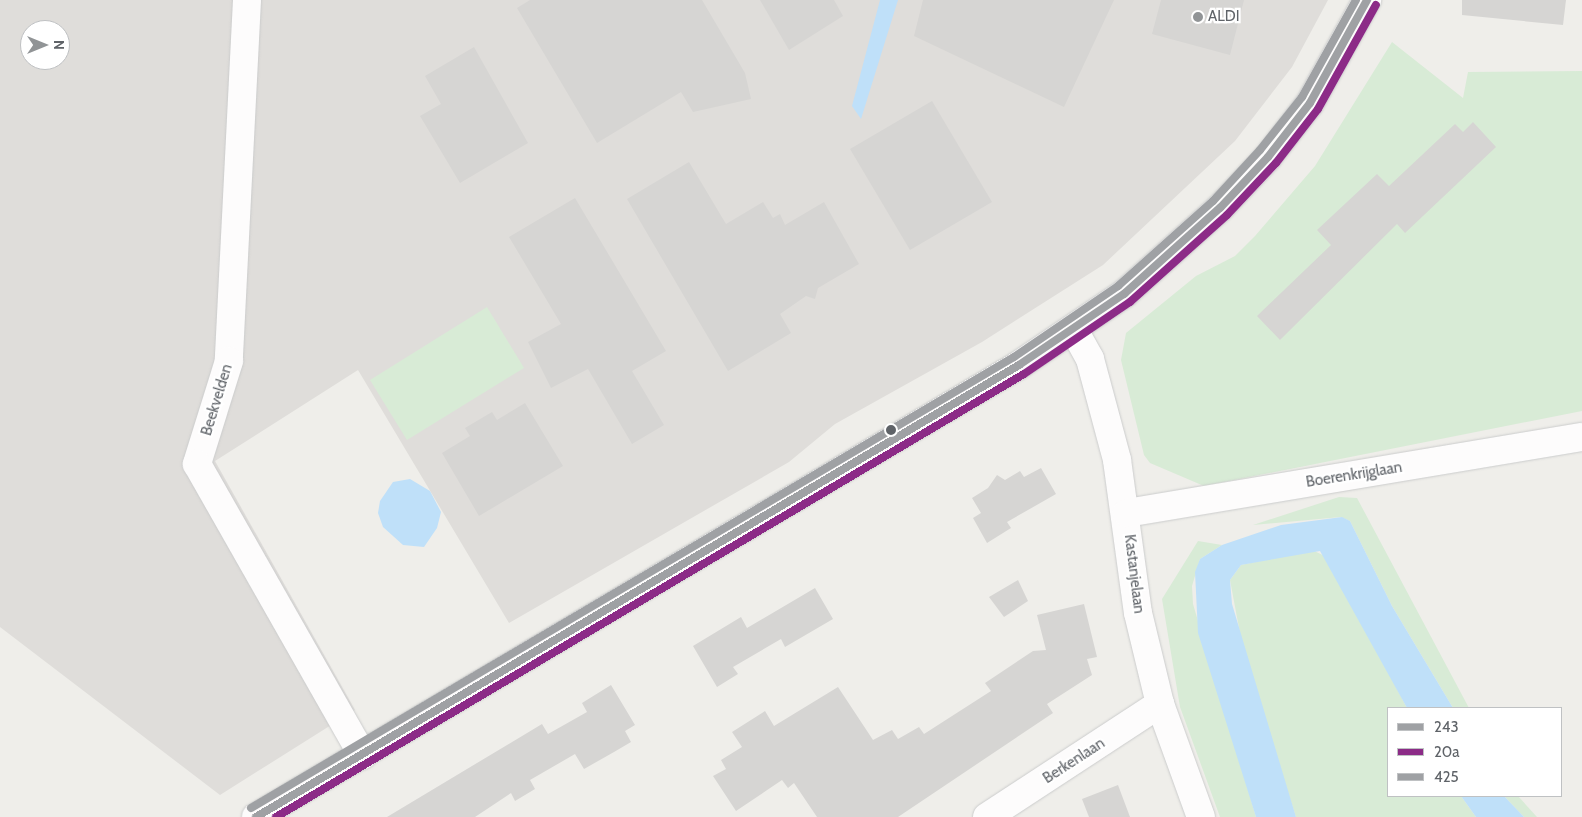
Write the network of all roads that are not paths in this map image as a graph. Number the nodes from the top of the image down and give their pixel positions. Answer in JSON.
{"nodes":[{"id":1,"x":247,"y":0,"type":"edge"},
{"id":2,"x":1367,"y":0,"type":"edge"},
{"id":3,"x":1074,"y":330,"type":"junction"},
{"id":4,"x":1582,"y":437,"type":"edge"},
{"id":5,"x":1127,"y":513,"type":"junction"},
{"id":6,"x":1160,"y":704,"type":"junction"},
{"id":7,"x":362,"y":755,"type":"junction"},
{"id":8,"x":256,"y":817,"type":"edge"},
{"id":9,"x":987,"y":817,"type":"edge"},
{"id":10,"x":1201,"y":817,"type":"edge"}],
"edges":[{"from":1,"to":7,"type":"street","name":"Beekvelden"},
{"from":2,"to":3,"type":"street"},
{"from":3,"to":5,"type":"street","name":"Kastanjelaan"},
{"from":3,"to":7,"type":"street"},
{"from":4,"to":5,"type":"street","name":"Boerenkrijglaan"},
{"from":5,"to":6,"type":"street","name":"Kastanjelaan"},
{"from":6,"to":9,"type":"street","name":"Berkenlaan"},
{"from":6,"to":10,"type":"street","name":"Kastanjelaan"},
{"from":7,"to":8,"type":"street"}]}
